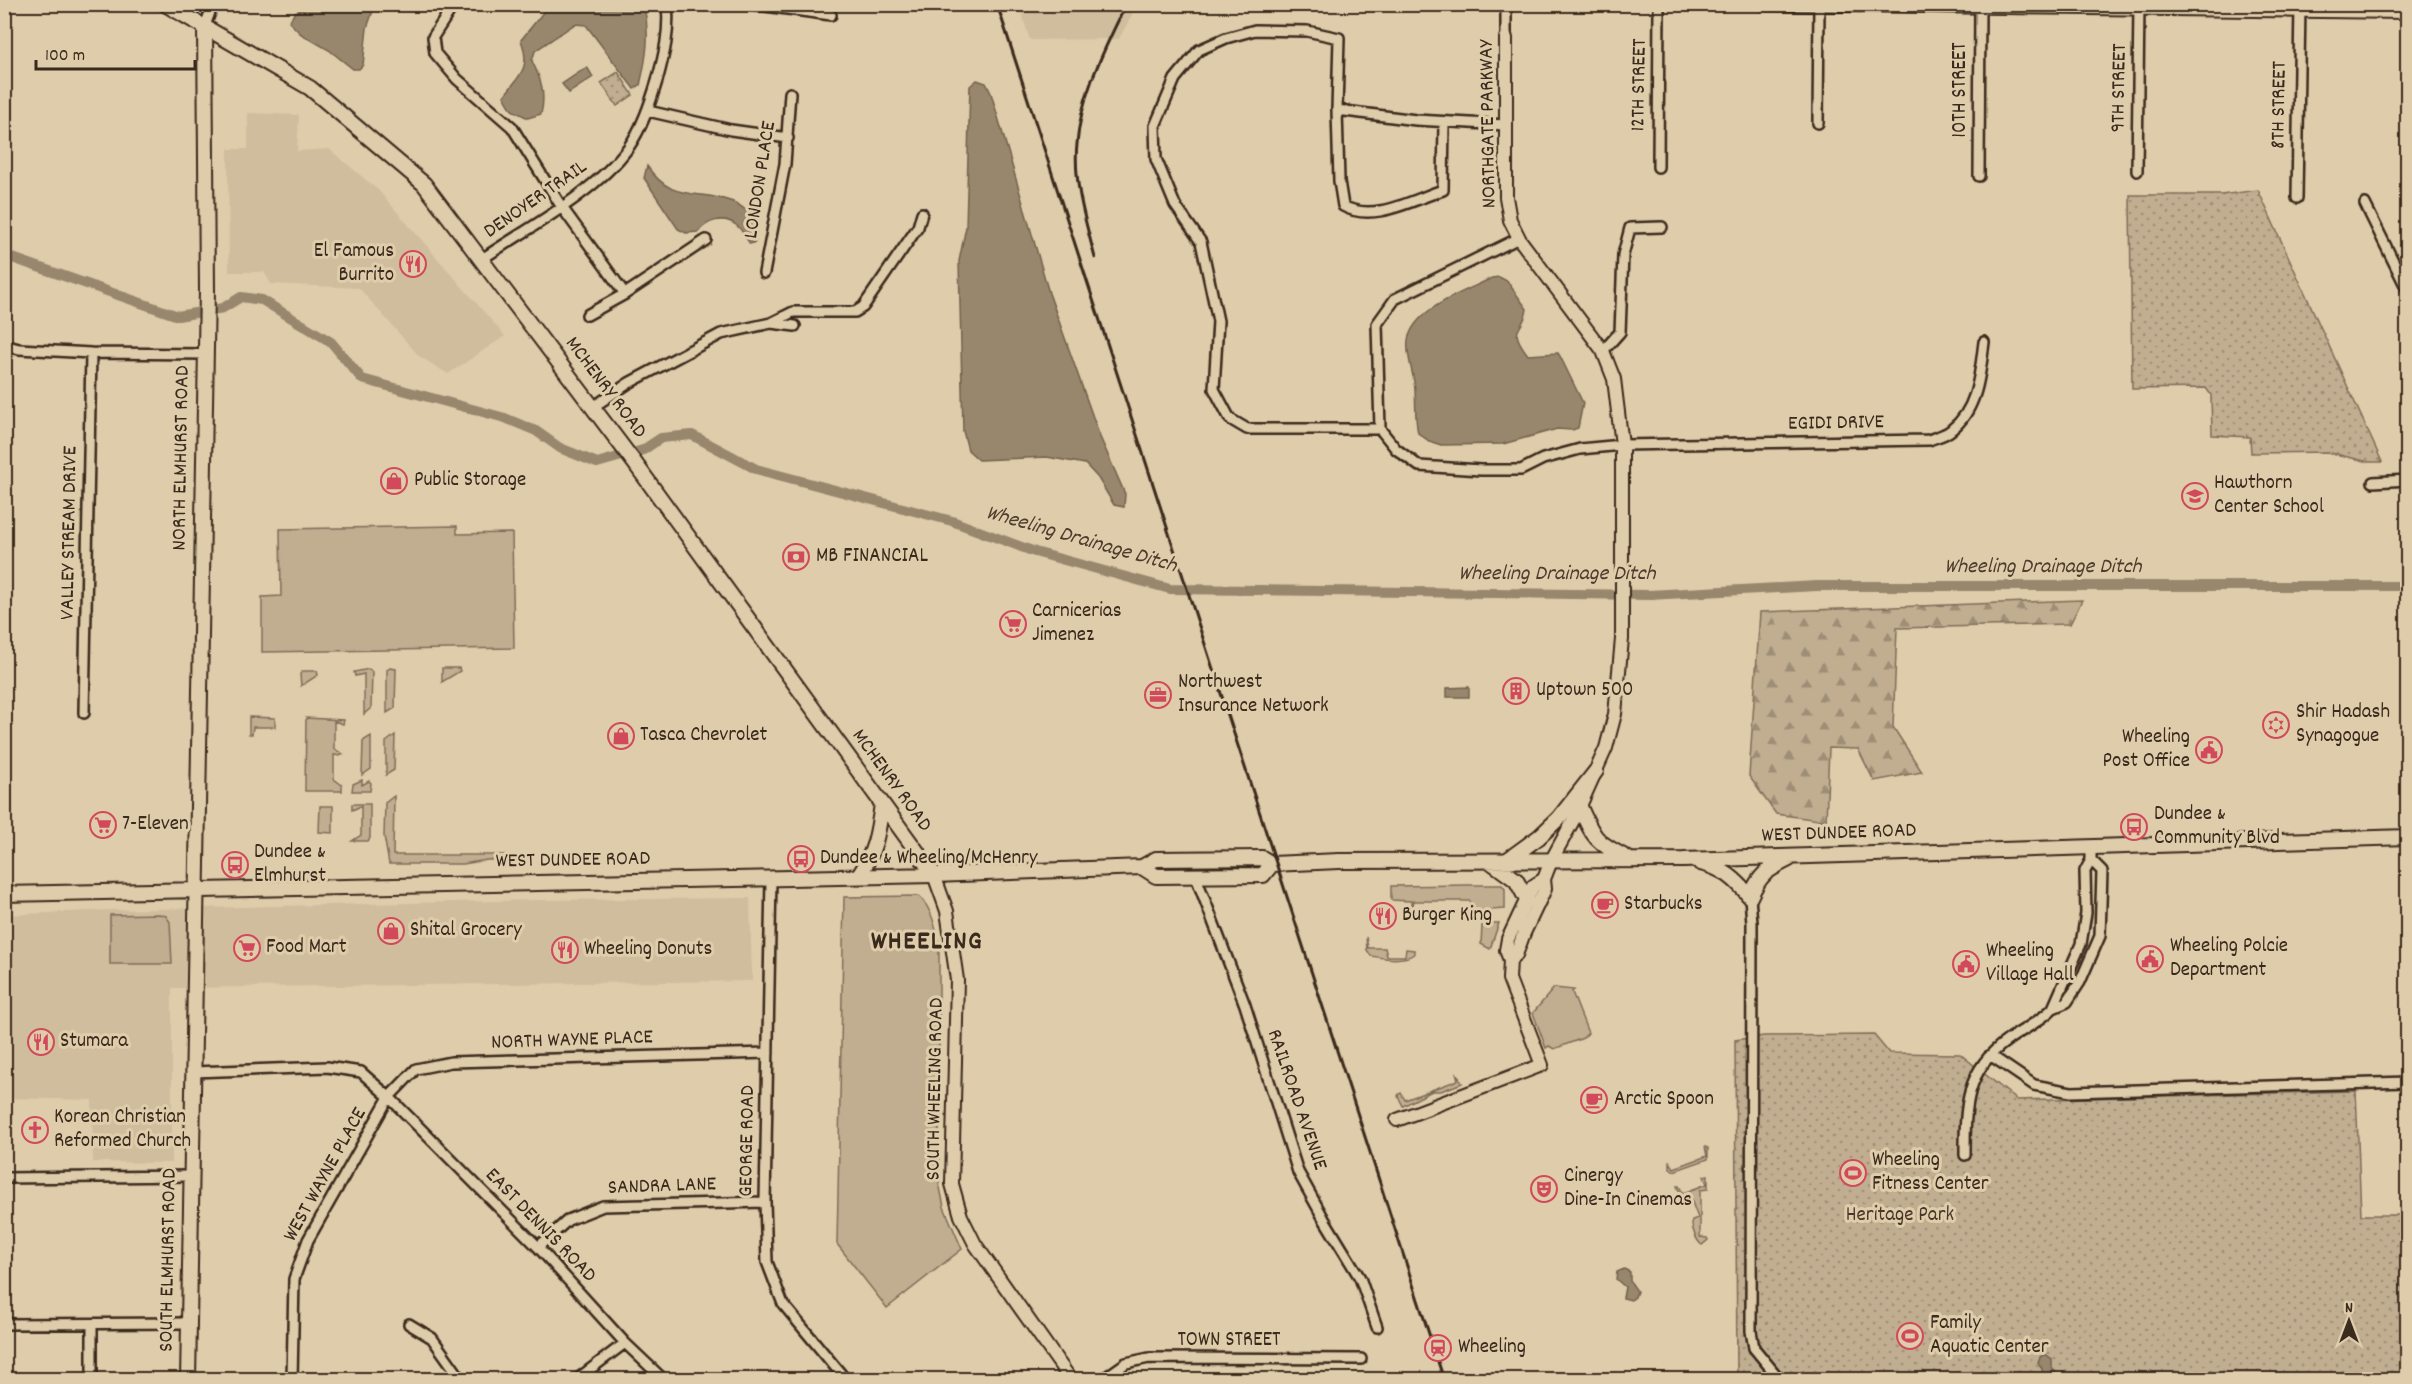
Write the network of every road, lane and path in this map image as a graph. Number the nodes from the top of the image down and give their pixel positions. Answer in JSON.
{"nodes":[{"id":1,"x":165,"y":4,"type":"edge"},
{"id":2,"x":213,"y":4,"type":"edge"},
{"id":3,"x":667,"y":4,"type":"edge"},
{"id":4,"x":750,"y":4,"type":"edge"},
{"id":5,"x":1506,"y":4,"type":"edge"},
{"id":6,"x":1659,"y":4,"type":"edge"},
{"id":7,"x":1764,"y":4,"type":"edge"},
{"id":8,"x":1818,"y":5,"type":"edge"},
{"id":9,"x":1980,"y":5,"type":"edge"},
{"id":10,"x":2139,"y":7,"type":"edge"},
{"id":11,"x":2300,"y":8,"type":"edge"},
{"id":12,"x":451,"y":9,"type":"dead end"},
{"id":13,"x":2408,"y":12,"type":"edge"},
{"id":14,"x":831,"y":15,"type":"dead end"},
{"id":15,"x":205,"y":26,"type":"junction"},
{"id":16,"x":1506,"y":38,"type":"joint"},
{"id":17,"x":790,"y":93,"type":"dead end"},
{"id":18,"x":1337,"y":110,"type":"junction"},
{"id":19,"x":648,"y":111,"type":"junction"},
{"id":20,"x":1444,"y":122,"type":"junction"},
{"id":21,"x":1818,"y":123,"type":"dead end"},
{"id":22,"x":1506,"y":124,"type":"junction"},
{"id":23,"x":788,"y":138,"type":"junction"},
{"id":24,"x":1658,"y":167,"type":"dead end"},
{"id":25,"x":2137,"y":171,"type":"dead end"},
{"id":26,"x":1978,"y":176,"type":"dead end"},
{"id":27,"x":2297,"y":198,"type":"dead end"},
{"id":28,"x":2365,"y":204,"type":"dead end"},
{"id":29,"x":561,"y":206,"type":"junction"},
{"id":30,"x":922,"y":213,"type":"dead end"},
{"id":31,"x":1662,"y":226,"type":"dead end"},
{"id":32,"x":1520,"y":238,"type":"junction"},
{"id":33,"x":706,"y":240,"type":"dead end"},
{"id":34,"x":482,"y":259,"type":"junction"},
{"id":35,"x":764,"y":273,"type":"dead end"},
{"id":36,"x":2408,"y":291,"type":"edge"},
{"id":37,"x":625,"y":294,"type":"junction"},
{"id":38,"x":587,"y":315,"type":"dead end"},
{"id":39,"x":771,"y":323,"type":"junction"},
{"id":40,"x":795,"y":326,"type":"dead end"},
{"id":41,"x":1984,"y":342,"type":"dead end"},
{"id":42,"x":4,"y":345,"type":"edge"},
{"id":43,"x":1603,"y":351,"type":"junction"},
{"id":44,"x":91,"y":353,"type":"junction"},
{"id":45,"x":205,"y":354,"type":"junction"},
{"id":46,"x":593,"y":407,"type":"junction"},
{"id":47,"x":1380,"y":429,"type":"junction"},
{"id":48,"x":1622,"y":446,"type":"junction"},
{"id":49,"x":2408,"y":480,"type":"edge"},
{"id":50,"x":2373,"y":482,"type":"dead end"},
{"id":51,"x":84,"y":713,"type":"dead end"},
{"id":52,"x":1596,"y":771,"type":"junction"},
{"id":53,"x":882,"y":804,"type":"junction"},
{"id":54,"x":1580,"y":807,"type":"junction"},
{"id":55,"x":2408,"y":837,"type":"edge"},
{"id":56,"x":2091,"y":854,"type":"junction"},
{"id":57,"x":1793,"y":856,"type":"junction"},
{"id":58,"x":1629,"y":859,"type":"junction"},
{"id":59,"x":1683,"y":860,"type":"junction"},
{"id":60,"x":1490,"y":861,"type":"junction"},
{"id":61,"x":1506,"y":861,"type":"junction"},
{"id":62,"x":1551,"y":861,"type":"junction"},
{"id":63,"x":1272,"y":864,"type":"junction"},
{"id":64,"x":1142,"y":867,"type":"junction"},
{"id":65,"x":934,"y":875,"type":"junction"},
{"id":66,"x":859,"y":876,"type":"junction"},
{"id":67,"x":1196,"y":877,"type":"junction"},
{"id":68,"x":771,"y":878,"type":"junction"},
{"id":69,"x":1544,"y":879,"type":"junction"},
{"id":70,"x":195,"y":890,"type":"junction"},
{"id":71,"x":4,"y":894,"type":"edge"},
{"id":72,"x":1750,"y":897,"type":"junction"},
{"id":73,"x":1527,"y":900,"type":"junction"},
{"id":74,"x":1510,"y":960,"type":"junction"},
{"id":75,"x":2053,"y":1008,"type":"junction"},
{"id":76,"x":768,"y":1053,"type":"junction"},
{"id":77,"x":1990,"y":1055,"type":"junction"},
{"id":78,"x":193,"y":1072,"type":"junction"},
{"id":79,"x":2408,"y":1082,"type":"edge"},
{"id":80,"x":389,"y":1097,"type":"junction"},
{"id":81,"x":1397,"y":1120,"type":"dead end"},
{"id":82,"x":1965,"y":1155,"type":"dead end"},
{"id":83,"x":191,"y":1176,"type":"junction"},
{"id":84,"x":4,"y":1178,"type":"edge"},
{"id":85,"x":765,"y":1202,"type":"junction"},
{"id":86,"x":538,"y":1247,"type":"junction"},
{"id":87,"x":188,"y":1323,"type":"junction"},
{"id":88,"x":4,"y":1324,"type":"edge"},
{"id":89,"x":92,"y":1324,"type":"junction"},
{"id":90,"x":409,"y":1324,"type":"dead end"},
{"id":91,"x":1377,"y":1327,"type":"dead end"},
{"id":92,"x":625,"y":1343,"type":"junction"},
{"id":93,"x":1361,"y":1359,"type":"dead end"},
{"id":94,"x":1777,"y":1376,"type":"dead end"},
{"id":95,"x":93,"y":1380,"type":"edge"},
{"id":96,"x":188,"y":1380,"type":"edge"},
{"id":97,"x":292,"y":1380,"type":"edge"},
{"id":98,"x":462,"y":1380,"type":"edge"},
{"id":99,"x":576,"y":1380,"type":"edge"},
{"id":100,"x":664,"y":1380,"type":"edge"},
{"id":101,"x":846,"y":1380,"type":"edge"},
{"id":102,"x":1071,"y":1380,"type":"edge"},
{"id":103,"x":1102,"y":1380,"type":"edge"}],
"edges":[{"from":1,"to":15,"type":"main road","name":"MCHENRY ROAD"},
{"from":2,"to":15,"type":"street"},
{"from":3,"to":19,"type":"street","name":"DENOYER TRAIL"},
{"from":4,"to":14,"type":"street"},
{"from":5,"to":16,"type":"street","name":"NORTHGATE PARKWAY"},
{"from":6,"to":24,"type":"street","name":"12TH STREET"},
{"from":7,"to":8,"type":"street"},
{"from":8,"to":9,"type":"street"},
{"from":8,"to":21,"type":"street"},
{"from":9,"to":10,"type":"street"},
{"from":9,"to":26,"type":"street","name":"10TH STREET"},
{"from":10,"to":11,"type":"street"},
{"from":10,"to":25,"type":"street","name":"9TH STREET"},
{"from":11,"to":13,"type":"street"},
{"from":11,"to":27,"type":"street","name":"8TH STREET"},
{"from":12,"to":29,"type":"street"},
{"from":15,"to":34,"type":"main road","name":"MCHENRY ROAD"},
{"from":15,"to":45,"type":"main road","name":"NORTH ELMHURST ROAD"},
{"from":16,"to":22,"type":"street","name":"NORTHGATE PARKWAY"},
{"from":17,"to":23,"type":"street","name":"LONDON PLACE"},
{"from":18,"to":20,"type":"street"},
{"from":18,"to":20,"type":"street"},
{"from":18,"to":47,"type":"street"},
{"from":19,"to":23,"type":"street"},
{"from":19,"to":29,"type":"street","name":"DENOYER TRAIL"},
{"from":20,"to":22,"type":"street"},
{"from":22,"to":32,"type":"street","name":"NORTHGATE PARKWAY"},
{"from":23,"to":35,"type":"street","name":"LONDON PLACE"},
{"from":28,"to":36,"type":"street"},
{"from":29,"to":34,"type":"street","name":"DENOYER TRAIL"},
{"from":29,"to":37,"type":"street"},
{"from":30,"to":39,"type":"street"},
{"from":31,"to":43,"type":"street"},
{"from":32,"to":43,"type":"street","name":"NORTHGATE PARKWAY"},
{"from":32,"to":47,"type":"street"},
{"from":33,"to":37,"type":"street"},
{"from":34,"to":46,"type":"main road","name":"MCHENRY ROAD"},
{"from":37,"to":38,"type":"street"},
{"from":39,"to":40,"type":"street"},
{"from":39,"to":46,"type":"street"},
{"from":41,"to":48,"type":"street","name":"EGIDI DRIVE"},
{"from":42,"to":44,"type":"street"},
{"from":43,"to":48,"type":"street","name":"NORTHGATE PARKWAY"},
{"from":44,"to":45,"type":"street"},
{"from":44,"to":51,"type":"street","name":"VALLEY STREAM DRIVE"},
{"from":45,"to":70,"type":"main road","name":"NORTH ELMHURST ROAD"},
{"from":46,"to":53,"type":"main road","name":"MCHENRY ROAD"},
{"from":47,"to":48,"type":"street","name":"EGIDI DRIVE"},
{"from":48,"to":52,"type":"street","name":"NORTHGATE PARKWAY"},
{"from":49,"to":50,"type":"street"},
{"from":52,"to":54,"type":"street","name":"NORTHGATE PARKWAY"},
{"from":52,"to":61,"type":"main road"},
{"from":53,"to":65,"type":"main road","name":"MCHENRY ROAD"},
{"from":53,"to":66,"type":"main road"},
{"from":54,"to":58,"type":"main road"},
{"from":54,"to":62,"type":"street","name":"NORTHGATE PARKWAY"},
{"from":55,"to":56,"type":"main road","name":"WEST DUNDEE ROAD"},
{"from":56,"to":57,"type":"main road","name":"WEST DUNDEE ROAD"},
{"from":56,"to":75,"type":"street"},
{"from":56,"to":75,"type":"street"},
{"from":57,"to":59,"type":"main road","name":"WEST DUNDEE ROAD"},
{"from":57,"to":72,"type":"main road"},
{"from":58,"to":59,"type":"main road","name":"WEST DUNDEE ROAD"},
{"from":58,"to":62,"type":"main road","name":"WEST DUNDEE ROAD"},
{"from":59,"to":72,"type":"main road"},
{"from":60,"to":61,"type":"main road","name":"WEST DUNDEE ROAD"},
{"from":60,"to":63,"type":"main road","name":"WEST DUNDEE ROAD"},
{"from":60,"to":73,"type":"main road"},
{"from":61,"to":62,"type":"main road","name":"WEST DUNDEE ROAD"},
{"from":62,"to":69,"type":"street","name":"NORTHGATE PARKWAY"},
{"from":63,"to":64,"type":"main road","name":"WEST DUNDEE ROAD"},
{"from":63,"to":67,"type":"main road","name":"WEST DUNDEE ROAD"},
{"from":64,"to":65,"type":"main road","name":"WEST DUNDEE ROAD"},
{"from":64,"to":67,"type":"main road","name":"WEST DUNDEE ROAD"},
{"from":65,"to":66,"type":"main road","name":"WEST DUNDEE ROAD"},
{"from":65,"to":102,"type":"street","name":"SOUTH WHEELING ROAD"},
{"from":66,"to":68,"type":"main road","name":"WEST DUNDEE ROAD"},
{"from":67,"to":91,"type":"street","name":"RAILROAD AVENUE"},
{"from":68,"to":70,"type":"main road","name":"WEST DUNDEE ROAD"},
{"from":68,"to":76,"type":"street","name":"GEORGE ROAD"},
{"from":69,"to":73,"type":"street","name":"NORTHGATE PARKWAY"},
{"from":69,"to":74,"type":"street","name":"NORTHGATE PARKWAY"},
{"from":70,"to":71,"type":"main road","name":"WEST DUNDEE ROAD"},
{"from":70,"to":78,"type":"main road","name":"SOUTH ELMHURST ROAD"},
{"from":72,"to":94,"type":"street"},
{"from":73,"to":74,"type":"street","name":"NORTHGATE PARKWAY"},
{"from":74,"to":81,"type":"street","name":"NORTHGATE PARKWAY"},
{"from":75,"to":77,"type":"street"},
{"from":76,"to":80,"type":"street","name":"NORTH WAYNE PLACE"},
{"from":76,"to":85,"type":"street","name":"GEORGE ROAD"},
{"from":77,"to":79,"type":"street"},
{"from":77,"to":82,"type":"street"},
{"from":78,"to":80,"type":"street","name":"EAST DENNIS ROAD"},
{"from":78,"to":83,"type":"main road","name":"SOUTH ELMHURST ROAD"},
{"from":80,"to":86,"type":"street","name":"EAST DENNIS ROAD"},
{"from":80,"to":97,"type":"street","name":"WEST WAYNE PLACE"},
{"from":83,"to":84,"type":"street"},
{"from":83,"to":87,"type":"main road","name":"SOUTH ELMHURST ROAD"},
{"from":85,"to":86,"type":"street","name":"SANDRA LANE"},
{"from":85,"to":101,"type":"street","name":"GEORGE ROAD"},
{"from":86,"to":92,"type":"street","name":"EAST DENNIS ROAD"},
{"from":87,"to":89,"type":"street"},
{"from":87,"to":96,"type":"main road","name":"SOUTH ELMHURST ROAD"},
{"from":88,"to":89,"type":"street"},
{"from":89,"to":95,"type":"street"},
{"from":90,"to":98,"type":"street"},
{"from":92,"to":99,"type":"street"},
{"from":92,"to":100,"type":"street","name":"EAST DENNIS ROAD"},
{"from":93,"to":103,"type":"street","name":"TOWN STREET"}]}
